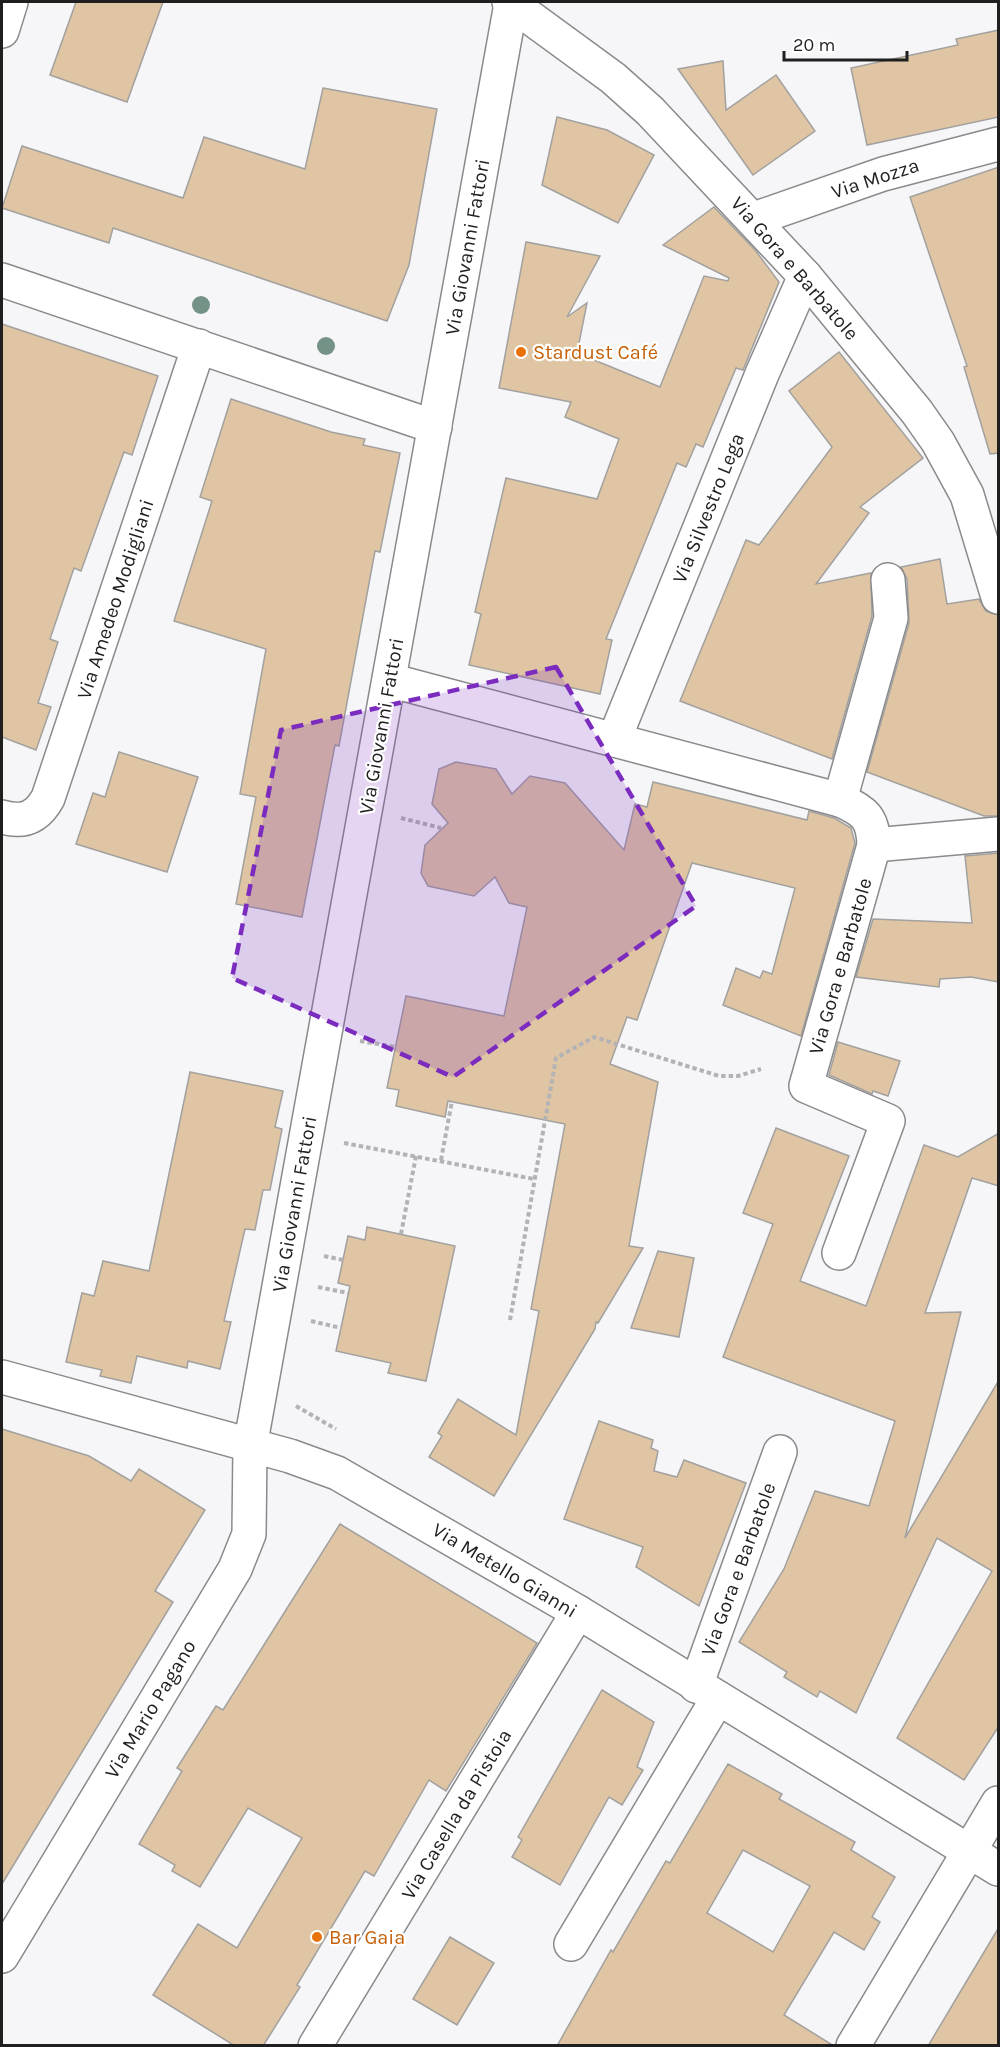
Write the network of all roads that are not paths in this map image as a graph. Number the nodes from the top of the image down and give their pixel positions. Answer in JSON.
{"nodes":[{"id":1,"x":11,"y":2,"type":"edge"},
{"id":2,"x":510,"y":3,"type":"edge"},
{"id":3,"x":2,"y":31,"type":"edge"},
{"id":4,"x":999,"y":144,"type":"edge"},
{"id":5,"x":754,"y":219,"type":"junction"},
{"id":6,"x":805,"y":276,"type":"junction"},
{"id":7,"x":2,"y":280,"type":"edge"},
{"id":8,"x":199,"y":346,"type":"junction"},
{"id":9,"x":435,"y":426,"type":"junction"},
{"id":10,"x":888,"y":580,"type":"dead end"},
{"id":11,"x":999,"y":597,"type":"edge"},
{"id":12,"x":389,"y":680,"type":"junction"},
{"id":13,"x":614,"y":740,"type":"junction"},
{"id":14,"x":840,"y":800,"type":"junction"},
{"id":15,"x":2,"y":817,"type":"edge"},
{"id":16,"x":999,"y":834,"type":"edge"},
{"id":17,"x":874,"y":845,"type":"junction"},
{"id":18,"x":838,"y":1253,"type":"dead end"},
{"id":19,"x":2,"y":1377,"type":"edge"},
{"id":20,"x":250,"y":1447,"type":"junction"},
{"id":21,"x":780,"y":1452,"type":"dead end"},
{"id":22,"x":578,"y":1612,"type":"junction"},
{"id":23,"x":707,"y":1692,"type":"junction"},
{"id":24,"x":999,"y":1803,"type":"edge"},
{"id":25,"x":970,"y":1852,"type":"junction"},
{"id":26,"x":999,"y":1869,"type":"edge"},
{"id":27,"x":571,"y":1944,"type":"dead end"},
{"id":28,"x":2,"y":1956,"type":"edge"},
{"id":29,"x":315,"y":2046,"type":"edge"},
{"id":30,"x":853,"y":2046,"type":"edge"}],
"edges":[{"from":1,"to":3,"type":"street"},
{"from":2,"to":5,"type":"street","name":"Via Gora e Barbatole"},
{"from":2,"to":9,"type":"street","name":"Via Giovanni Fattori"},
{"from":4,"to":5,"type":"street","name":"Via Mozza"},
{"from":5,"to":6,"type":"street","name":"Via Gora e Barbatole"},
{"from":6,"to":11,"type":"street","name":"Via Gora e Barbatole"},
{"from":6,"to":13,"type":"street","name":"Via Silvestro Lega"},
{"from":7,"to":8,"type":"street"},
{"from":8,"to":9,"type":"street"},
{"from":8,"to":15,"type":"street","name":"Via Amedeo Modigliani"},
{"from":9,"to":12,"type":"street","name":"Via Giovanni Fattori"},
{"from":10,"to":14,"type":"street"},
{"from":12,"to":13,"type":"street"},
{"from":12,"to":20,"type":"street","name":"Via Giovanni Fattori"},
{"from":13,"to":14,"type":"street"},
{"from":14,"to":17,"type":"street"},
{"from":16,"to":17,"type":"street"},
{"from":17,"to":18,"type":"street","name":"Via Gora e Barbatole"},
{"from":19,"to":20,"type":"street","name":"Via Metello Gianni"},
{"from":20,"to":22,"type":"street","name":"Via Metello Gianni"},
{"from":20,"to":28,"type":"street","name":"Via Mario Pagano"},
{"from":21,"to":23,"type":"street","name":"Via Gora e Barbatole"},
{"from":22,"to":23,"type":"street","name":"Via Metello Gianni"},
{"from":22,"to":29,"type":"street","name":"Via Casella da Pistoia"},
{"from":23,"to":25,"type":"street","name":"Via Metello Gianni"},
{"from":23,"to":27,"type":"street","name":"Via Gora e Barbatole"},
{"from":24,"to":25,"type":"street"},
{"from":25,"to":26,"type":"street","name":"Via Metello Gianni"},
{"from":25,"to":30,"type":"street"}]}
